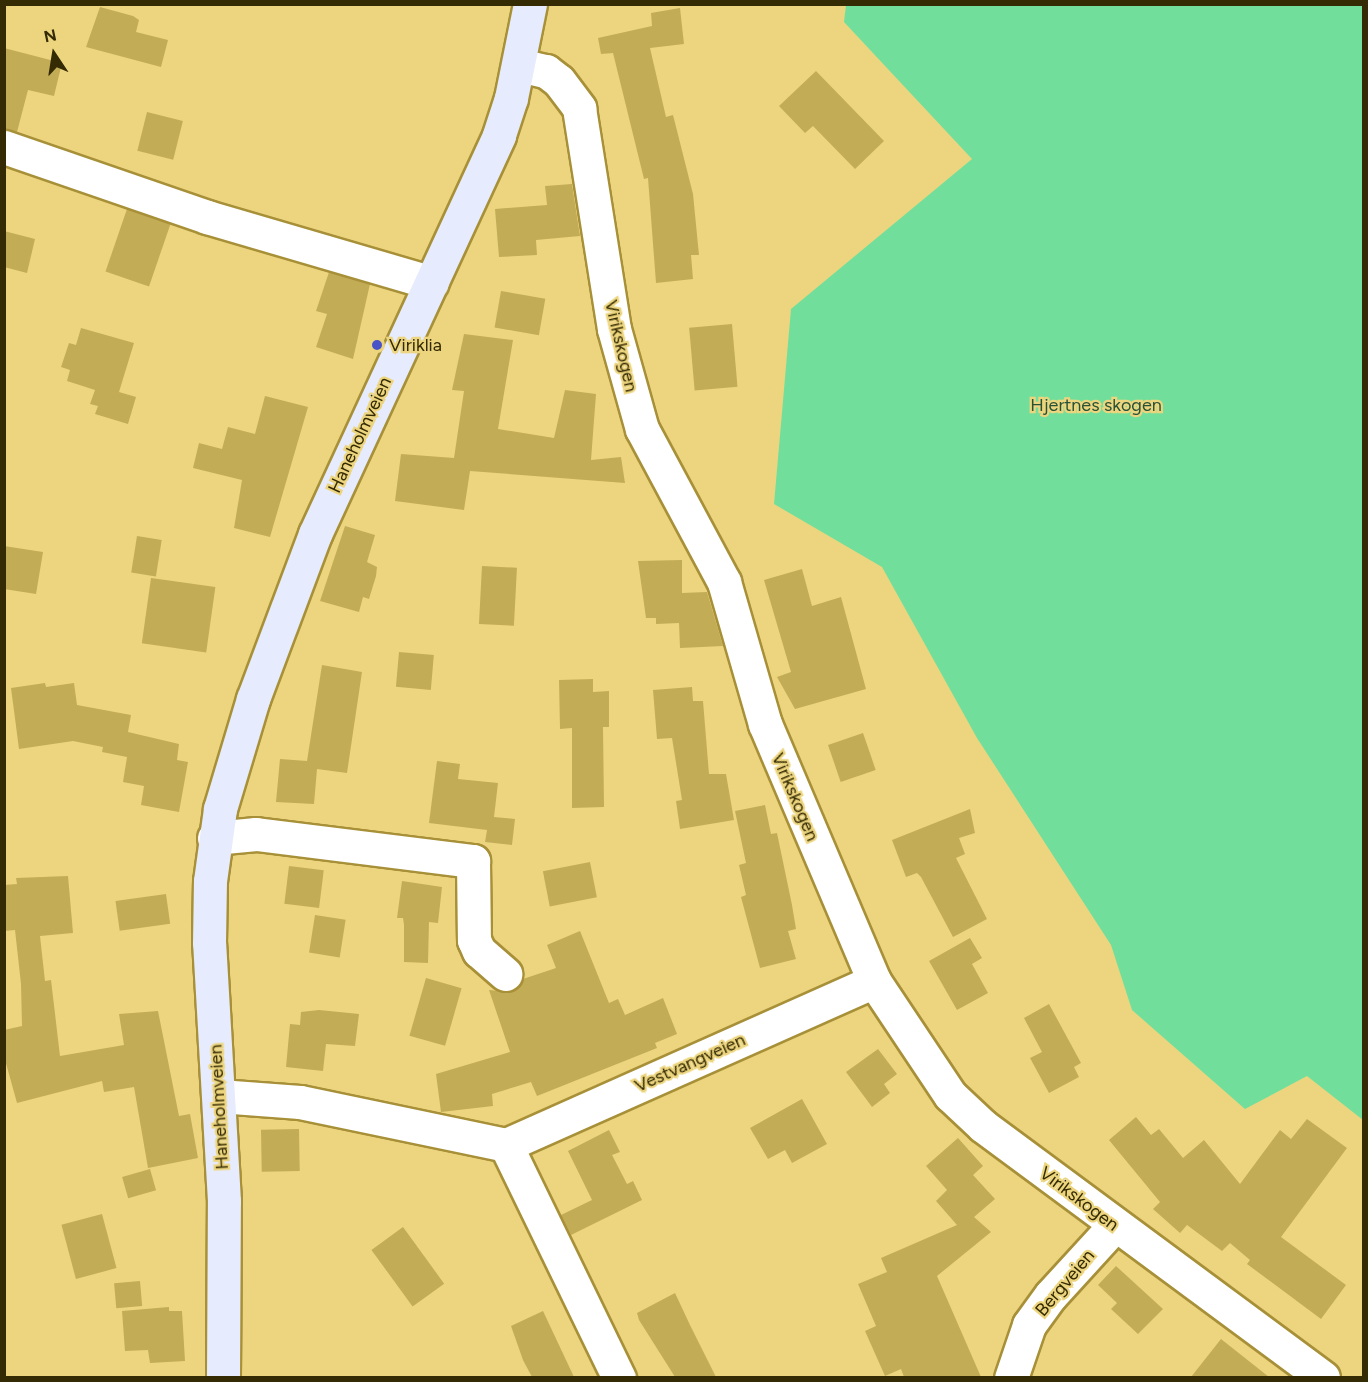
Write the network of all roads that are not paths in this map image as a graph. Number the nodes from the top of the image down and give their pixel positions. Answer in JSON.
{"nodes":[{"id":1,"x":530,"y":4,"type":"edge"},
{"id":2,"x":519,"y":65,"type":"junction"},
{"id":3,"x":4,"y":147,"type":"edge"},
{"id":4,"x":432,"y":283,"type":"junction"},
{"id":5,"x":214,"y":838,"type":"junction"},
{"id":6,"x":506,"y":974,"type":"dead end"},
{"id":7,"x":874,"y":981,"type":"junction"},
{"id":8,"x":219,"y":1096,"type":"junction"},
{"id":9,"x":506,"y":1145,"type":"junction"},
{"id":10,"x":1114,"y":1226,"type":"junction"},
{"id":11,"x":223,"y":1377,"type":"edge"},
{"id":12,"x":619,"y":1377,"type":"edge"},
{"id":13,"x":1011,"y":1377,"type":"edge"},
{"id":14,"x":1323,"y":1377,"type":"edge"}],
"edges":[{"from":1,"to":2,"type":"main road","name":"Haneholmveien"},
{"from":2,"to":4,"type":"main road","name":"Haneholmveien"},
{"from":2,"to":7,"type":"street","name":"Virikskogen"},
{"from":3,"to":4,"type":"street"},
{"from":4,"to":5,"type":"main road","name":"Haneholmveien"},
{"from":5,"to":6,"type":"street"},
{"from":5,"to":8,"type":"main road","name":"Haneholmveien"},
{"from":7,"to":9,"type":"street","name":"Vestvangveien"},
{"from":7,"to":10,"type":"street","name":"Virikskogen"},
{"from":8,"to":9,"type":"street"},
{"from":8,"to":11,"type":"main road","name":"Haneholmveien"},
{"from":9,"to":12,"type":"street"},
{"from":10,"to":13,"type":"street","name":"Bergveien"},
{"from":10,"to":14,"type":"street","name":"Virikskogen"}]}
